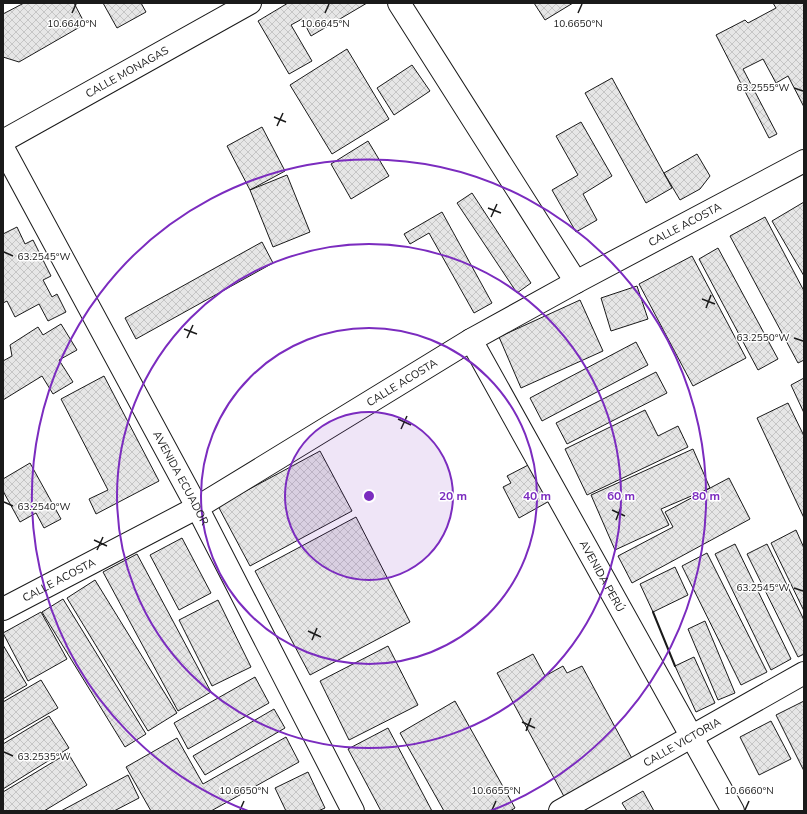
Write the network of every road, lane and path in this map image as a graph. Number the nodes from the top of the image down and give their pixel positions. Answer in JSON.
{"nodes":[{"id":1,"x":250,"y":3,"type":"edge"},
{"id":2,"x":399,"y":3,"type":"edge"},
{"id":3,"x":3,"y":141,"type":"edge"},
{"id":4,"x":3,"y":148,"type":"edge"},
{"id":5,"x":804,"y":161,"type":"edge"},
{"id":6,"x":576,"y":282,"type":"junction"},
{"id":7,"x":471,"y":340,"type":"junction"},
{"id":8,"x":197,"y":507,"type":"junction"},
{"id":9,"x":3,"y":610,"type":"edge"},
{"id":10,"x":804,"y":673,"type":"edge"},
{"id":11,"x":692,"y":737,"type":"junction"},
{"id":12,"x":353,"y":811,"type":"edge"},
{"id":13,"x":560,"y":811,"type":"edge"},
{"id":14,"x":733,"y":811,"type":"edge"}],
"edges":[{"from":1,"to":3,"type":"street","name":"CALLE MONAGAS"},
{"from":2,"to":6,"type":"street"},
{"from":4,"to":8,"type":"street","name":"AVENIDA ECUADOR"},
{"from":5,"to":6,"type":"street","name":"CALLE ACOSTA"},
{"from":6,"to":7,"type":"street","name":"CALLE ACOSTA"},
{"from":7,"to":8,"type":"street","name":"CALLE ACOSTA"},
{"from":7,"to":11,"type":"street","name":"AVENIDA PERÚ"},
{"from":8,"to":9,"type":"street","name":"CALLE ACOSTA"},
{"from":8,"to":12,"type":"street","name":"AVENIDA ECUADOR"},
{"from":10,"to":11,"type":"street","name":"CALLE VICTORIA"},
{"from":11,"to":13,"type":"street","name":"CALLE VICTORIA"},
{"from":11,"to":14,"type":"street","name":"AVENIDA PERÚ"}]}
